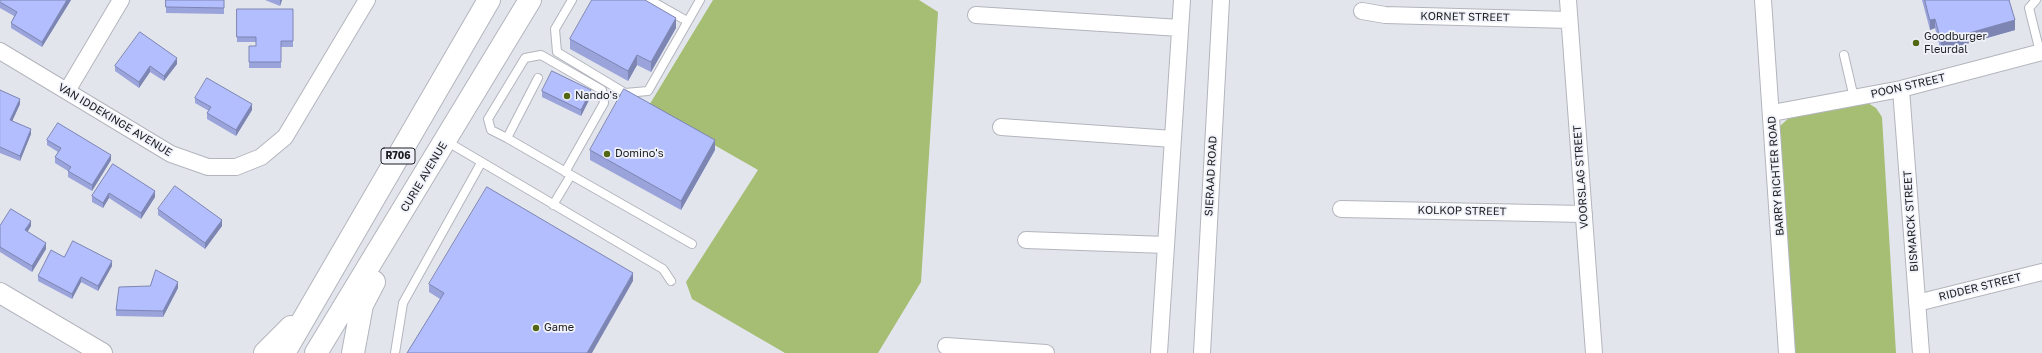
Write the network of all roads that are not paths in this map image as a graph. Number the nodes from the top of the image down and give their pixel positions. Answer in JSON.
{"nodes":[{"id":1,"x":121,"y":0,"type":"edge"},
{"id":2,"x":367,"y":0,"type":"edge"},
{"id":3,"x":489,"y":0,"type":"edge"},
{"id":4,"x":530,"y":0,"type":"edge"},
{"id":5,"x":572,"y":0,"type":"edge"},
{"id":6,"x":650,"y":0,"type":"edge"},
{"id":7,"x":700,"y":0,"type":"edge"},
{"id":8,"x":1182,"y":0,"type":"edge"},
{"id":9,"x":1221,"y":0,"type":"edge"},
{"id":10,"x":1568,"y":0,"type":"edge"},
{"id":11,"x":1763,"y":0,"type":"edge"},
{"id":12,"x":2036,"y":0,"type":"edge"},
{"id":13,"x":1362,"y":11,"type":"dead end"},
{"id":14,"x":976,"y":15,"type":"dead end"},
{"id":15,"x":1569,"y":20,"type":"junction"},
{"id":16,"x":687,"y":21,"type":"junction"},
{"id":17,"x":1180,"y":28,"type":"junction"},
{"id":18,"x":0,"y":51,"type":"edge"},
{"id":19,"x":2041,"y":52,"type":"edge"},
{"id":20,"x":1844,"y":55,"type":"dead end"},
{"id":21,"x":538,"y":78,"type":"dead end"},
{"id":22,"x":1901,"y":89,"type":"junction"},
{"id":23,"x":66,"y":91,"type":"junction"},
{"id":24,"x":1854,"y":98,"type":"junction"},
{"id":25,"x":1772,"y":113,"type":"junction"},
{"id":26,"x":1001,"y":127,"type":"dead end"},
{"id":27,"x":507,"y":138,"type":"junction"},
{"id":28,"x":1173,"y":138,"type":"junction"},
{"id":29,"x":446,"y":141,"type":"junction"},
{"id":30,"x":482,"y":163,"type":"junction"},
{"id":31,"x":568,"y":173,"type":"junction"},
{"id":32,"x":553,"y":205,"type":"junction"},
{"id":33,"x":1341,"y":209,"type":"dead end"},
{"id":34,"x":1584,"y":214,"type":"junction"},
{"id":35,"x":1026,"y":240,"type":"dead end"},
{"id":36,"x":692,"y":244,"type":"dead end"},
{"id":37,"x":1166,"y":245,"type":"junction"},
{"id":38,"x":2042,"y":272,"type":"edge"},
{"id":39,"x":671,"y":281,"type":"dead end"},
{"id":40,"x":0,"y":293,"type":"edge"},
{"id":41,"x":1918,"y":303,"type":"junction"},
{"id":42,"x":306,"y":312,"type":"junction"},
{"id":43,"x":946,"y":346,"type":"dead end"},
{"id":44,"x":102,"y":353,"type":"edge"},
{"id":45,"x":265,"y":353,"type":"edge"},
{"id":46,"x":284,"y":353,"type":"edge"},
{"id":47,"x":316,"y":353,"type":"edge"},
{"id":48,"x":353,"y":353,"type":"edge"},
{"id":49,"x":395,"y":353,"type":"edge"},
{"id":50,"x":1046,"y":353,"type":"edge"},
{"id":51,"x":1159,"y":353,"type":"edge"},
{"id":52,"x":1202,"y":353,"type":"edge"},
{"id":53,"x":1594,"y":353,"type":"edge"},
{"id":54,"x":1788,"y":353,"type":"edge"},
{"id":55,"x":1921,"y":353,"type":"edge"}],
"edges":[{"from":1,"to":23,"type":"street"},
{"from":2,"to":23,"type":"street","name":"VAN IDDEKINGE AVENUE"},
{"from":3,"to":42,"type":"main road","number":"R706"},
{"from":4,"to":29,"type":"main road","name":"CURIE AVENUE","number":"R706"},
{"from":5,"to":16,"type":"lane"},
{"from":6,"to":16,"type":"lane"},
{"from":7,"to":16,"type":"lane"},
{"from":8,"to":17,"type":"street"},
{"from":9,"to":52,"type":"street","name":"SIERAAD ROAD"},
{"from":10,"to":15,"type":"street","name":"VOORSLAG STREET"},
{"from":11,"to":25,"type":"street","name":"BARRY RICHTER ROAD"},
{"from":12,"to":19,"type":"lane"},
{"from":13,"to":15,"type":"street","name":"KORNET STREET"},
{"from":14,"to":17,"type":"street"},
{"from":15,"to":34,"type":"street","name":"VOORSLAG STREET"},
{"from":17,"to":28,"type":"street"},
{"from":18,"to":23,"type":"street","name":"VAN IDDEKINGE AVENUE"},
{"from":19,"to":22,"type":"street","name":"POON STREET"},
{"from":20,"to":24,"type":"lane"},
{"from":21,"to":27,"type":"lane"},
{"from":22,"to":24,"type":"street","name":"POON STREET"},
{"from":22,"to":41,"type":"street","name":"BISMARCK STREET"},
{"from":24,"to":25,"type":"street","name":"POON STREET"},
{"from":25,"to":54,"type":"street","name":"BARRY RICHTER ROAD"},
{"from":26,"to":28,"type":"street"},
{"from":27,"to":31,"type":"lane"},
{"from":27,"to":31,"type":"lane"},
{"from":28,"to":37,"type":"street"},
{"from":29,"to":30,"type":"lane"},
{"from":29,"to":47,"type":"main road","name":"CURIE AVENUE","number":"R706"},
{"from":29,"to":48,"type":"main road"},
{"from":30,"to":32,"type":"lane"},
{"from":30,"to":49,"type":"lane"},
{"from":31,"to":32,"type":"lane"},
{"from":31,"to":36,"type":"lane"},
{"from":32,"to":39,"type":"lane"},
{"from":33,"to":34,"type":"street","name":"KOLKOP STREET"},
{"from":34,"to":53,"type":"street","name":"VOORSLAG STREET"},
{"from":35,"to":37,"type":"street"},
{"from":37,"to":51,"type":"street"},
{"from":38,"to":41,"type":"street","name":"RIDDER STREET"},
{"from":40,"to":44,"type":"street"},
{"from":41,"to":55,"type":"street","name":"BISMARCK STREET"},
{"from":42,"to":45,"type":"main road"},
{"from":42,"to":46,"type":"main road","number":"R706"},
{"from":43,"to":50,"type":"street"}]}
